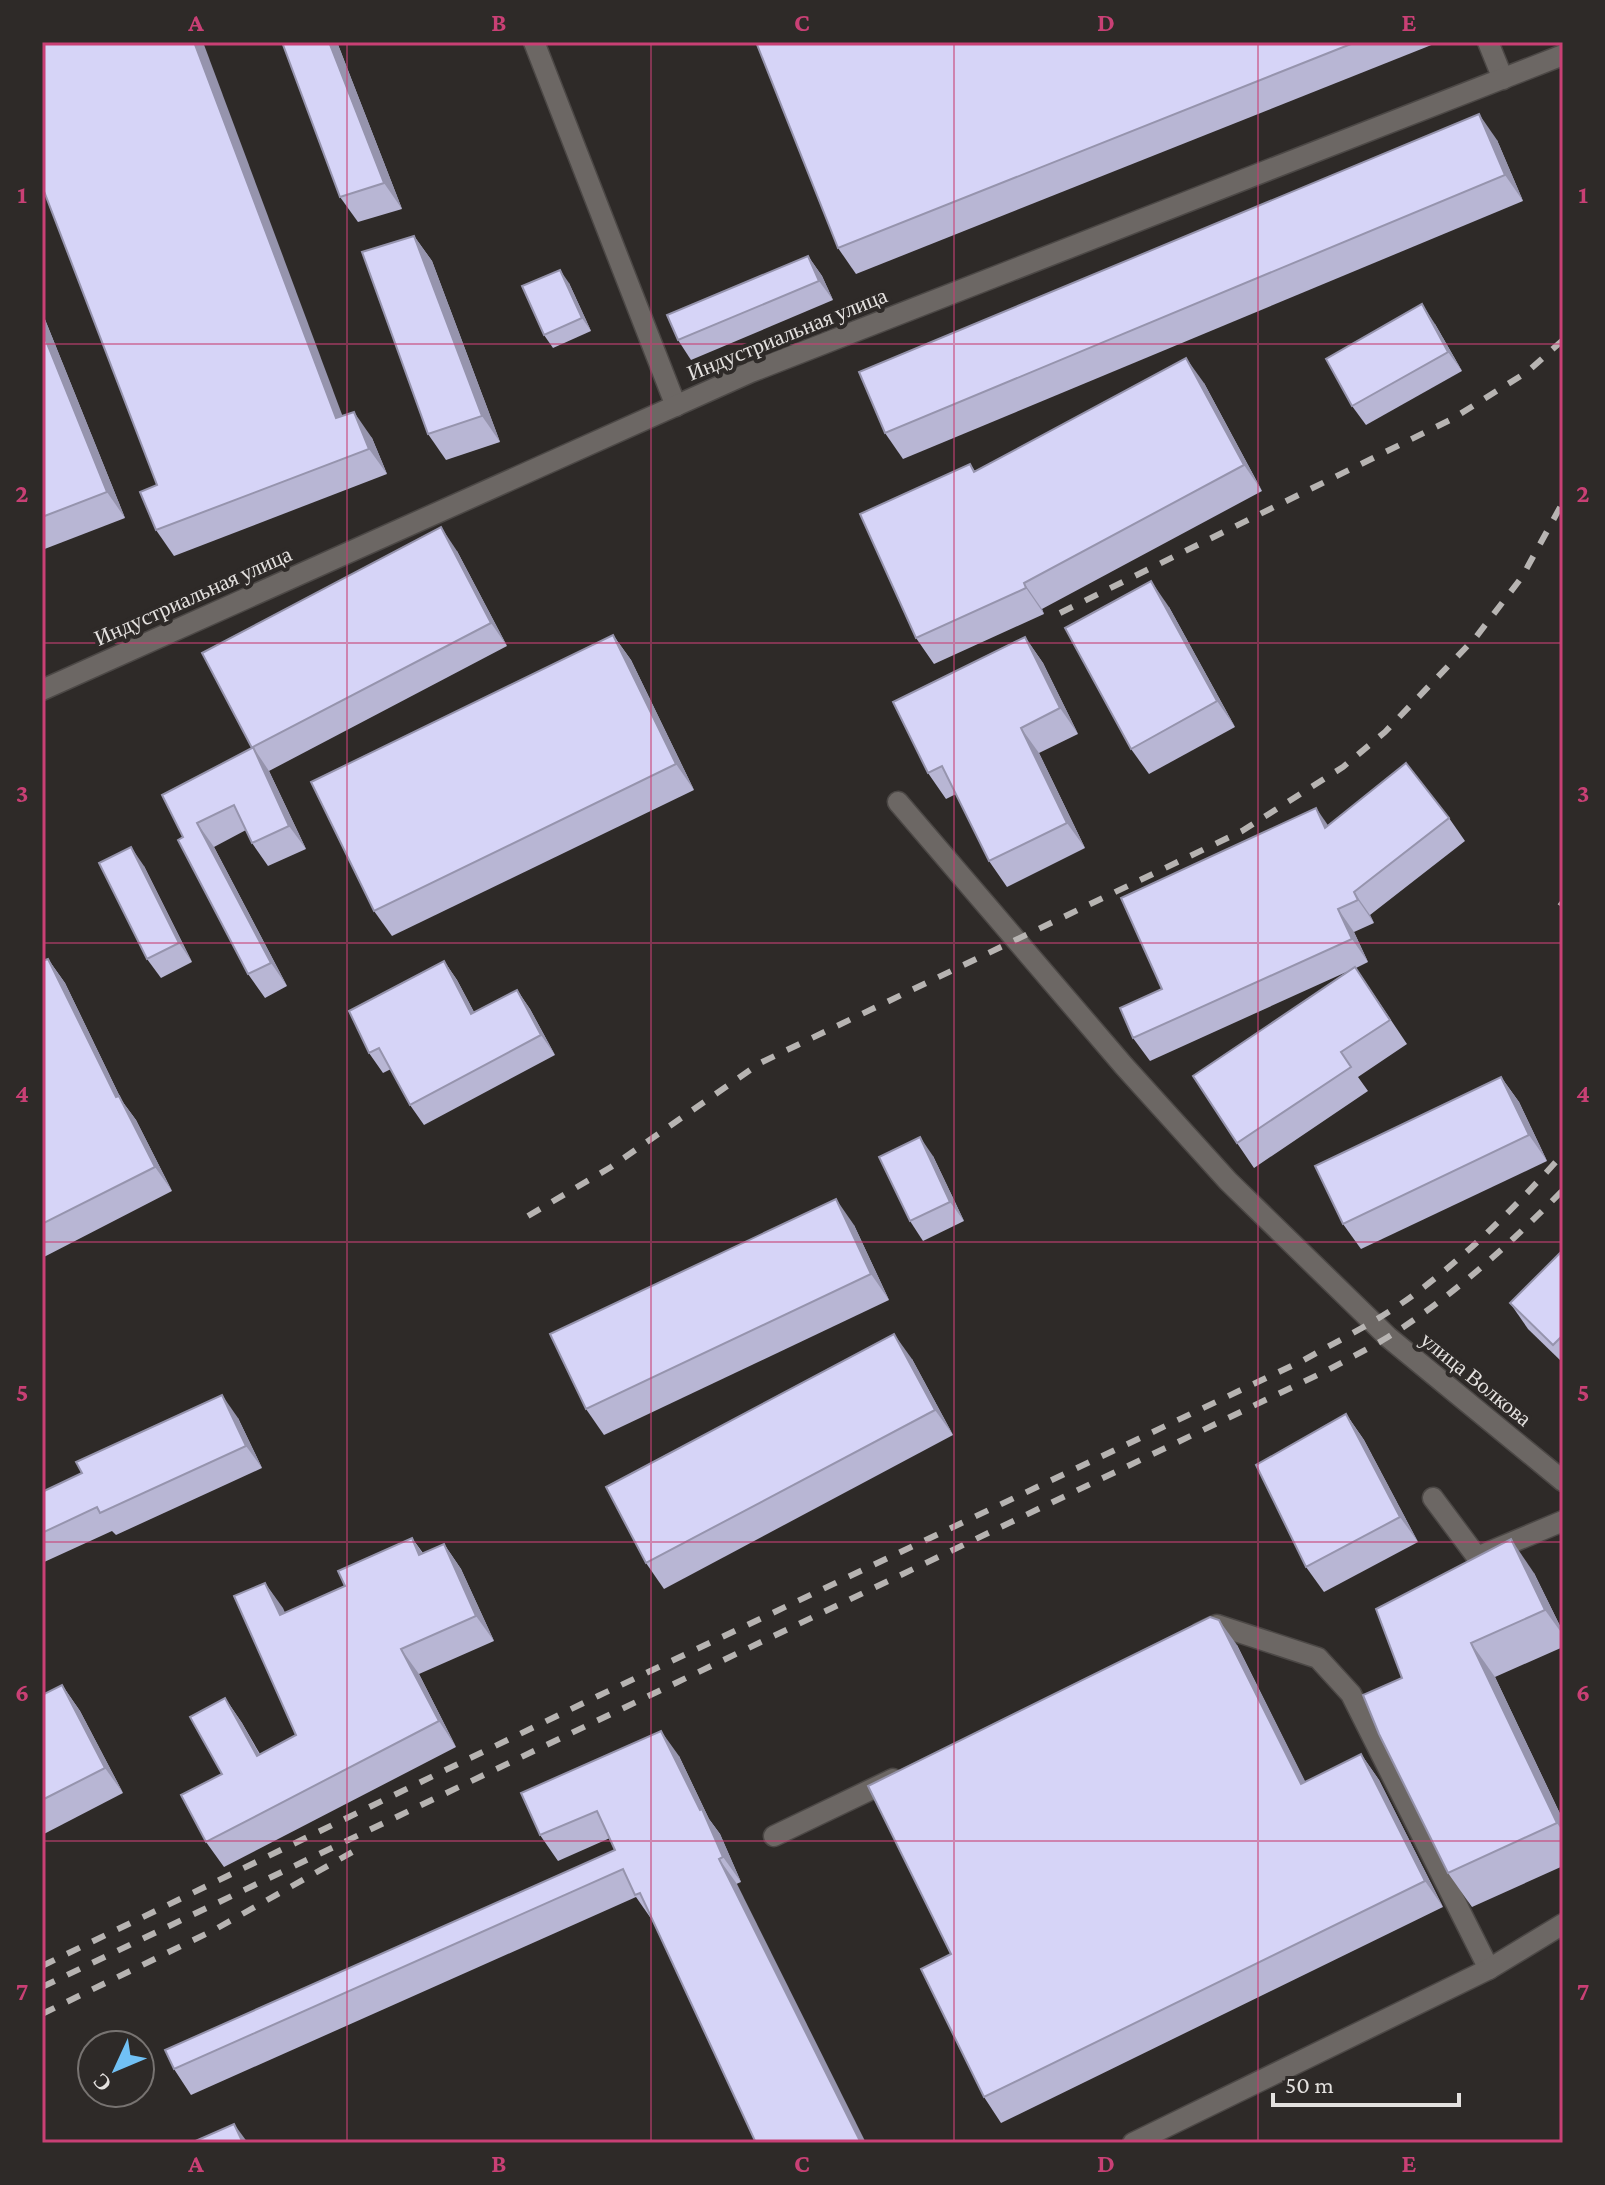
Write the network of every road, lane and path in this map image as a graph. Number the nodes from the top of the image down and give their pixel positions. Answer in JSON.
{"nodes":[{"id":1,"x":534,"y":42,"type":"edge"},
{"id":2,"x":1488,"y":42,"type":"edge"},
{"id":3,"x":1563,"y":55,"type":"edge"},
{"id":4,"x":1503,"y":79,"type":"junction"},
{"id":5,"x":676,"y":406,"type":"junction"},
{"id":6,"x":42,"y":690,"type":"edge"},
{"id":7,"x":898,"y":802,"type":"dead end"},
{"id":8,"x":1563,"y":1481,"type":"edge"},
{"id":9,"x":1433,"y":1498,"type":"dead end"},
{"id":10,"x":1563,"y":1521,"type":"edge"},
{"id":11,"x":1189,"y":1639,"type":"edge"},
{"id":12,"x":917,"y":1768,"type":"edge"},
{"id":13,"x":774,"y":1836,"type":"dead end"},
{"id":14,"x":1563,"y":1924,"type":"edge"},
{"id":15,"x":1489,"y":1969,"type":"junction"},
{"id":16,"x":1133,"y":2143,"type":"edge"}],
"edges":[{"from":1,"to":5,"type":"street"},
{"from":2,"to":4,"type":"street"},
{"from":3,"to":4,"type":"street","name":"Индустриальная улица"},
{"from":4,"to":5,"type":"street","name":"Индустриальная улица"},
{"from":5,"to":6,"type":"street","name":"Индустриальная улица"},
{"from":7,"to":8,"type":"street","name":"улица Волкова"},
{"from":9,"to":10,"type":"street"},
{"from":11,"to":15,"type":"street"},
{"from":12,"to":13,"type":"street"},
{"from":14,"to":15,"type":"street"},
{"from":15,"to":16,"type":"street"}]}
